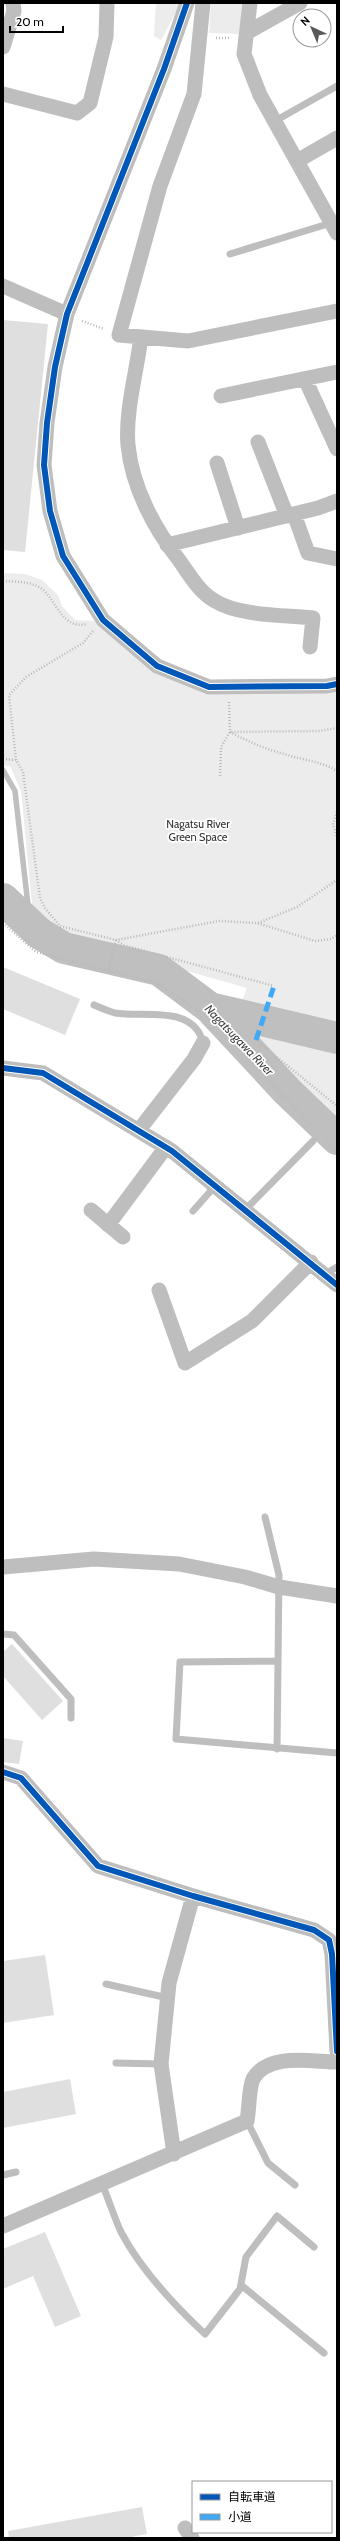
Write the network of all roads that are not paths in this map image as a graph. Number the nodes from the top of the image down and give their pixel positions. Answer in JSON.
{"nodes":[{"id":1,"x":14,"y":3,"type":"edge"},
{"id":2,"x":107,"y":3,"type":"edge"},
{"id":3,"x":187,"y":3,"type":"edge"},
{"id":4,"x":203,"y":3,"type":"edge"},
{"id":5,"x":250,"y":3,"type":"edge"},
{"id":6,"x":300,"y":3,"type":"edge"},
{"id":7,"x":248,"y":32,"type":"junction"},
{"id":8,"x":3,"y":47,"type":"edge"},
{"id":9,"x":337,"y":86,"type":"edge"},
{"id":10,"x":3,"y":94,"type":"edge"},
{"id":11,"x":275,"y":121,"type":"junction"},
{"id":12,"x":337,"y":138,"type":"edge"},
{"id":13,"x":297,"y":161,"type":"junction"},
{"id":14,"x":334,"y":228,"type":"edge"},
{"id":15,"x":230,"y":254,"type":"dead end"},
{"id":16,"x":3,"y":286,"type":"edge"},
{"id":17,"x":337,"y":311,"type":"edge"},
{"id":18,"x":67,"y":314,"type":"junction"},
{"id":19,"x":141,"y":337,"type":"junction"},
{"id":20,"x":337,"y":372,"type":"edge"},
{"id":21,"x":305,"y":379,"type":"junction"},
{"id":22,"x":221,"y":396,"type":"dead end"},
{"id":23,"x":258,"y":442,"type":"dead end"},
{"id":24,"x":337,"y":450,"type":"edge"},
{"id":25,"x":217,"y":463,"type":"dead end"},
{"id":26,"x":337,"y":501,"type":"edge"},
{"id":27,"x":291,"y":515,"type":"junction"},
{"id":28,"x":238,"y":528,"type":"junction"},
{"id":29,"x":167,"y":545,"type":"junction"},
{"id":30,"x":337,"y":560,"type":"edge"},
{"id":31,"x":310,"y":647,"type":"dead end"},
{"id":32,"x":337,"y":684,"type":"edge"},
{"id":33,"x":94,"y":1005,"type":"dead end"},
{"id":34,"x":203,"y":1043,"type":"joint"},
{"id":35,"x":3,"y":1068,"type":"edge"},
{"id":36,"x":140,"y":1130,"type":"junction"},
{"id":37,"x":313,"y":1141,"type":"dead end"},
{"id":38,"x":166,"y":1147,"type":"junction"},
{"id":39,"x":215,"y":1186,"type":"junction"},
{"id":40,"x":91,"y":1210,"type":"dead end"},
{"id":41,"x":246,"y":1210,"type":"junction"},
{"id":42,"x":193,"y":1211,"type":"dead end"},
{"id":43,"x":108,"y":1225,"type":"junction"},
{"id":44,"x":122,"y":1237,"type":"dead end"},
{"id":45,"x":311,"y":1262,"type":"junction"},
{"id":46,"x":331,"y":1270,"type":"edge"},
{"id":47,"x":337,"y":1284,"type":"edge"},
{"id":48,"x":159,"y":1290,"type":"dead end"},
{"id":49,"x":265,"y":1517,"type":"dead end"},
{"id":50,"x":3,"y":1567,"type":"edge"},
{"id":51,"x":279,"y":1587,"type":"junction"},
{"id":52,"x":337,"y":1596,"type":"edge"},
{"id":53,"x":3,"y":1634,"type":"edge"},
{"id":54,"x":277,"y":1661,"type":"junction"},
{"id":55,"x":71,"y":1718,"type":"dead end"},
{"id":56,"x":277,"y":1749,"type":"junction"},
{"id":57,"x":337,"y":1753,"type":"edge"},
{"id":58,"x":3,"y":1772,"type":"edge"},
{"id":59,"x":194,"y":1896,"type":"junction"},
{"id":60,"x":333,"y":1940,"type":"edge"},
{"id":61,"x":106,"y":1984,"type":"dead end"},
{"id":62,"x":168,"y":1998,"type":"junction"},
{"id":63,"x":337,"y":2051,"type":"edge"},
{"id":64,"x":337,"y":2062,"type":"edge"},
{"id":65,"x":116,"y":2063,"type":"dead end"},
{"id":66,"x":161,"y":2064,"type":"junction"},
{"id":67,"x":247,"y":2121,"type":"junction"},
{"id":68,"x":174,"y":2154,"type":"junction"},
{"id":69,"x":16,"y":2172,"type":"dead end"},
{"id":70,"x":3,"y":2175,"type":"edge"},
{"id":71,"x":102,"y":2184,"type":"junction"},
{"id":72,"x":295,"y":2185,"type":"dead end"},
{"id":73,"x":3,"y":2226,"type":"edge"},
{"id":74,"x":314,"y":2247,"type":"dead end"},
{"id":75,"x":241,"y":2285,"type":"junction"},
{"id":76,"x":324,"y":2353,"type":"dead end"}],
"edges":[{"from":1,"to":8,"type":"street"},
{"from":2,"to":10,"type":"street"},
{"from":3,"to":18,"type":"street"},
{"from":4,"to":19,"type":"street"},
{"from":5,"to":7,"type":"street"},
{"from":6,"to":7,"type":"street"},
{"from":7,"to":11,"type":"street"},
{"from":9,"to":11,"type":"lane"},
{"from":11,"to":13,"type":"street"},
{"from":12,"to":13,"type":"street"},
{"from":13,"to":14,"type":"street"},
{"from":14,"to":15,"type":"lane"},
{"from":16,"to":18,"type":"street"},
{"from":17,"to":19,"type":"street"},
{"from":18,"to":32,"type":"street"},
{"from":19,"to":29,"type":"street"},
{"from":20,"to":21,"type":"street"},
{"from":21,"to":22,"type":"street"},
{"from":21,"to":24,"type":"street"},
{"from":23,"to":27,"type":"street"},
{"from":25,"to":28,"type":"street"},
{"from":26,"to":27,"type":"street"},
{"from":27,"to":28,"type":"street"},
{"from":27,"to":30,"type":"street"},
{"from":28,"to":29,"type":"street"},
{"from":29,"to":31,"type":"street"},
{"from":33,"to":34,"type":"lane"},
{"from":34,"to":36,"type":"street"},
{"from":35,"to":36,"type":"street"},
{"from":36,"to":38,"type":"street"},
{"from":37,"to":41,"type":"lane"},
{"from":38,"to":39,"type":"street"},
{"from":38,"to":43,"type":"street"},
{"from":39,"to":41,"type":"street"},
{"from":39,"to":42,"type":"lane"},
{"from":40,"to":43,"type":"street"},
{"from":41,"to":45,"type":"street"},
{"from":43,"to":44,"type":"street"},
{"from":45,"to":46,"type":"street"},
{"from":45,"to":48,"type":"street"},
{"from":46,"to":47,"type":"street"},
{"from":49,"to":51,"type":"lane"},
{"from":50,"to":51,"type":"street"},
{"from":51,"to":52,"type":"street"},
{"from":51,"to":54,"type":"lane"},
{"from":53,"to":55,"type":"lane"},
{"from":54,"to":56,"type":"lane"},
{"from":54,"to":56,"type":"lane"},
{"from":56,"to":57,"type":"lane"},
{"from":58,"to":59,"type":"street"},
{"from":59,"to":60,"type":"street"},
{"from":59,"to":62,"type":"street"},
{"from":60,"to":63,"type":"street"},
{"from":61,"to":62,"type":"lane"},
{"from":62,"to":66,"type":"street"},
{"from":64,"to":67,"type":"street"},
{"from":65,"to":66,"type":"lane"},
{"from":66,"to":68,"type":"street"},
{"from":67,"to":68,"type":"street"},
{"from":67,"to":72,"type":"lane"},
{"from":68,"to":71,"type":"street"},
{"from":69,"to":70,"type":"lane"},
{"from":71,"to":73,"type":"street"},
{"from":71,"to":75,"type":"lane"},
{"from":74,"to":75,"type":"lane"},
{"from":75,"to":76,"type":"lane"}]}
